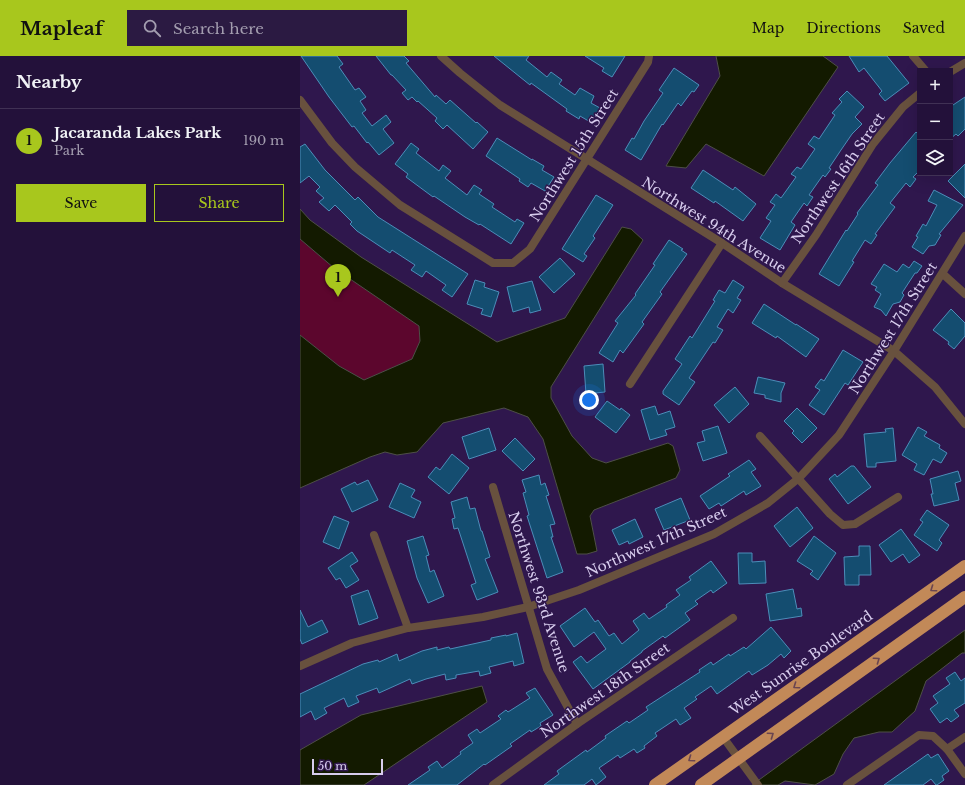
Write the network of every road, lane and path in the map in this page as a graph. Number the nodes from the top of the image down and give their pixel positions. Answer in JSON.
{"nodes":[{"id":1,"x":441,"y":56,"type":"edge"},
{"id":2,"x":649,"y":56,"type":"edge"},
{"id":3,"x":913,"y":56,"type":"edge"},
{"id":4,"x":965,"y":63,"type":"edge"},
{"id":5,"x":923,"y":68,"type":"edge"},
{"id":6,"x":953,"y":70,"type":"edge"},
{"id":7,"x":917,"y":95,"type":"edge"},
{"id":8,"x":300,"y":100,"type":"edge"},
{"id":9,"x":587,"y":160,"type":"junction"},
{"id":10,"x":965,"y":236,"type":"edge"},
{"id":11,"x":722,"y":243,"type":"junction"},
{"id":12,"x":943,"y":274,"type":"junction"},
{"id":13,"x":782,"y":283,"type":"junction"},
{"id":14,"x":965,"y":294,"type":"edge"},
{"id":15,"x":894,"y":352,"type":"junction"},
{"id":16,"x":630,"y":384,"type":"dead end"},
{"id":17,"x":965,"y":424,"type":"edge"},
{"id":18,"x":760,"y":436,"type":"dead end"},
{"id":19,"x":799,"y":478,"type":"junction"},
{"id":20,"x":493,"y":487,"type":"dead end"},
{"id":21,"x":898,"y":497,"type":"dead end"},
{"id":22,"x":374,"y":535,"type":"dead end"},
{"id":23,"x":965,"y":566,"type":"edge"},
{"id":24,"x":965,"y":597,"type":"edge"},
{"id":25,"x":528,"y":607,"type":"junction"},
{"id":26,"x":733,"y":618,"type":"dead end"},
{"id":27,"x":408,"y":628,"type":"junction"},
{"id":28,"x":300,"y":666,"type":"edge"},
{"id":29,"x":577,"y":724,"type":"junction"},
{"id":30,"x":723,"y":737,"type":"junction"},
{"id":31,"x":965,"y":737,"type":"edge"},
{"id":32,"x":947,"y":749,"type":"junction"},
{"id":33,"x":739,"y":758,"type":"junction"},
{"id":34,"x":965,"y":774,"type":"edge"},
{"id":35,"x":493,"y":785,"type":"edge"},
{"id":36,"x":655,"y":785,"type":"edge"},
{"id":37,"x":701,"y":785,"type":"edge"},
{"id":38,"x":758,"y":785,"type":"edge"},
{"id":39,"x":846,"y":785,"type":"edge"}],
"edges":[{"from":1,"to":9,"type":"street","name":"Northwest 94th Avenue"},
{"from":2,"to":9,"type":"street","name":"Northwest 15th Street"},
{"from":3,"to":5,"type":"street"},
{"from":4,"to":6,"type":"street"},
{"from":7,"to":13,"type":"street","name":"Northwest 16th Street"},
{"from":8,"to":9,"type":"street","name":"Northwest 15th Street"},
{"from":9,"to":11,"type":"street","name":"Northwest 94th Avenue"},
{"from":10,"to":12,"type":"street","name":"Northwest 17th Street"},
{"from":11,"to":13,"type":"street","name":"Northwest 94th Avenue"},
{"from":11,"to":16,"type":"street"},
{"from":12,"to":14,"type":"street"},
{"from":12,"to":15,"type":"street","name":"Northwest 17th Street"},
{"from":13,"to":15,"type":"street","name":"Northwest 94th Avenue"},
{"from":15,"to":17,"type":"street","name":"Northwest 94th Avenue"},
{"from":15,"to":19,"type":"street","name":"Northwest 17th Street"},
{"from":18,"to":19,"type":"street"},
{"from":19,"to":21,"type":"street"},
{"from":19,"to":25,"type":"street","name":"Northwest 17th Street"},
{"from":20,"to":25,"type":"street","name":"Northwest 93rd Avenue"},
{"from":22,"to":27,"type":"street"},
{"from":23,"to":30,"type":"highway","name":"West Sunrise Boulevard","one_way":true},
{"from":33,"to":24,"type":"highway","one_way":true},
{"from":25,"to":27,"type":"street","name":"Northwest 17th Street"},
{"from":25,"to":29,"type":"street","name":"Northwest 93rd Avenue"},
{"from":26,"to":29,"type":"street","name":"Northwest 18th Street"},
{"from":27,"to":28,"type":"street","name":"Northwest 17th Street"},
{"from":29,"to":35,"type":"street","name":"Northwest 18th Street"},
{"from":30,"to":33,"type":"street"},
{"from":30,"to":36,"type":"highway","name":"West Sunrise Boulevard","one_way":true},
{"from":31,"to":32,"type":"street"},
{"from":32,"to":34,"type":"street"},
{"from":32,"to":39,"type":"street"},
{"from":33,"to":37,"type":"highway"},
{"from":33,"to":38,"type":"street"}]}
